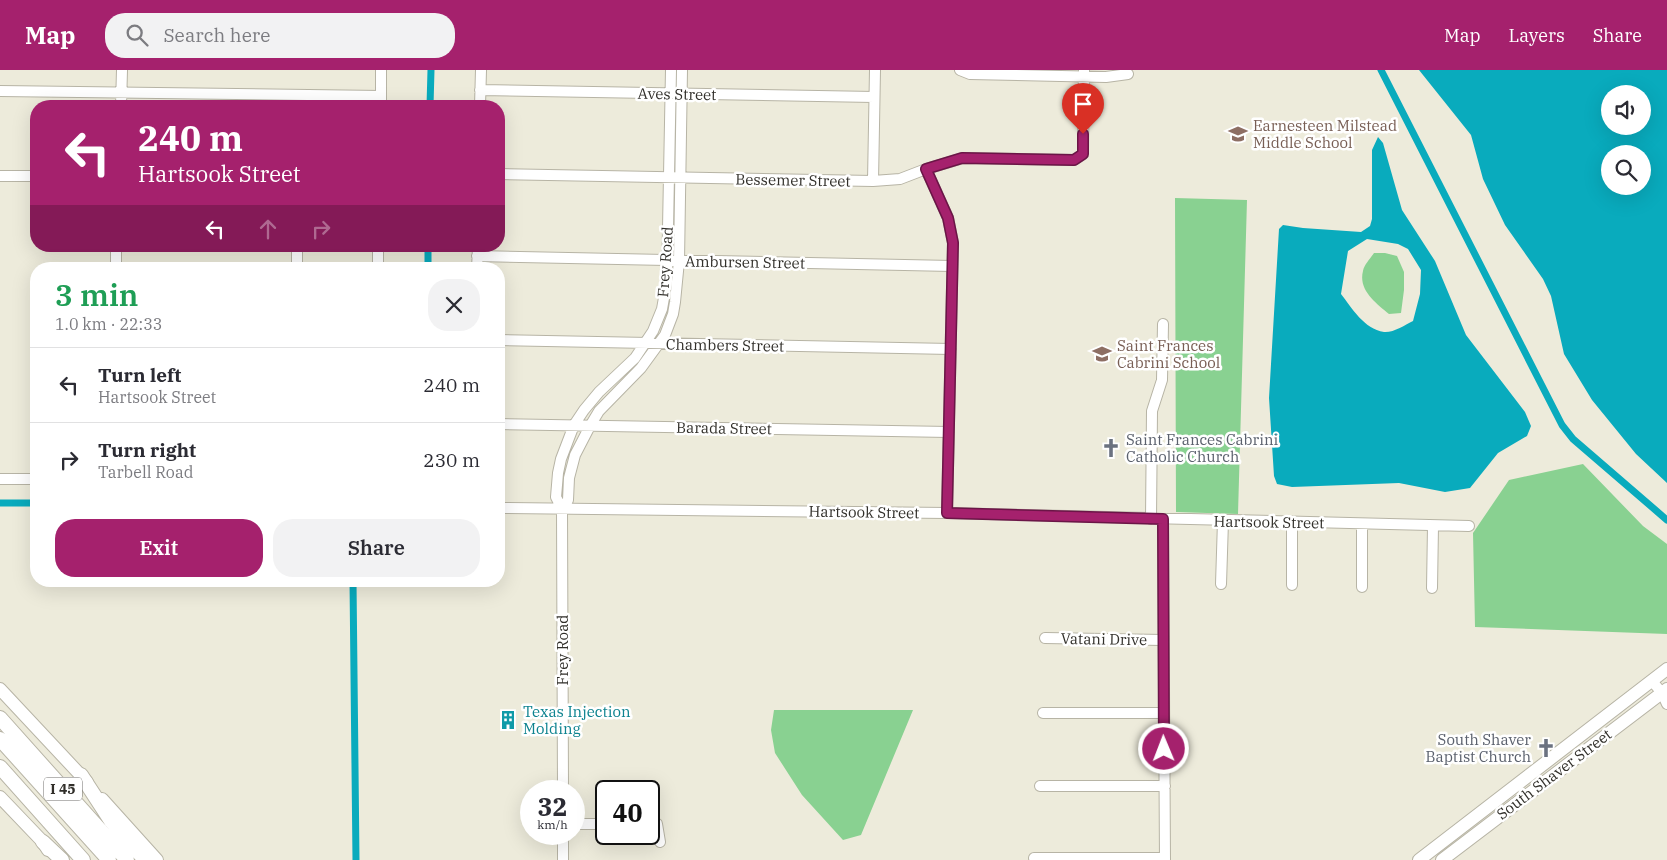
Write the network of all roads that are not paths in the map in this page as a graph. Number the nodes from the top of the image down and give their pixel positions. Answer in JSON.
{"nodes":[{"id":1,"x":122,"y":70,"type":"edge"},
{"id":2,"x":381,"y":70,"type":"edge"},
{"id":3,"x":481,"y":70,"type":"edge"},
{"id":4,"x":671,"y":70,"type":"edge"},
{"id":5,"x":682,"y":70,"type":"edge"},
{"id":6,"x":874,"y":70,"type":"edge"},
{"id":7,"x":960,"y":70,"type":"edge"},
{"id":8,"x":1084,"y":73,"type":"edge"},
{"id":9,"x":1128,"y":74,"type":"dead end"},
{"id":10,"x":480,"y":90,"type":"junction"},
{"id":11,"x":0,"y":91,"type":"edge"},
{"id":12,"x":121,"y":94,"type":"junction"},
{"id":13,"x":671,"y":94,"type":"junction"},
{"id":14,"x":682,"y":94,"type":"junction"},
{"id":15,"x":874,"y":97,"type":"junction"},
{"id":16,"x":121,"y":100,"type":"edge"},
{"id":17,"x":344,"y":100,"type":"edge"},
{"id":18,"x":381,"y":100,"type":"edge"},
{"id":19,"x":480,"y":100,"type":"edge"},
{"id":20,"x":926,"y":169,"type":"junction"},
{"id":21,"x":505,"y":174,"type":"edge"},
{"id":22,"x":0,"y":176,"type":"edge"},
{"id":23,"x":30,"y":176,"type":"edge"},
{"id":24,"x":669,"y":178,"type":"junction"},
{"id":25,"x":680,"y":178,"type":"junction"},
{"id":26,"x":873,"y":181,"type":"junction"},
{"id":27,"x":498,"y":252,"type":"edge"},
{"id":28,"x":667,"y":260,"type":"junction"},
{"id":29,"x":679,"y":260,"type":"junction"},
{"id":30,"x":952,"y":266,"type":"junction"},
{"id":31,"x":1163,"y":324,"type":"dead end"},
{"id":32,"x":505,"y":340,"type":"edge"},
{"id":33,"x":644,"y":343,"type":"junction"},
{"id":34,"x":659,"y":343,"type":"junction"},
{"id":35,"x":951,"y":349,"type":"junction"},
{"id":36,"x":505,"y":424,"type":"edge"},
{"id":37,"x":574,"y":425,"type":"junction"},
{"id":38,"x":590,"y":426,"type":"junction"},
{"id":39,"x":949,"y":432,"type":"junction"},
{"id":40,"x":0,"y":479,"type":"edge"},
{"id":41,"x":30,"y":479,"type":"edge"},
{"id":42,"x":505,"y":508,"type":"edge"},
{"id":43,"x":562,"y":509,"type":"junction"},
{"id":44,"x":947,"y":513,"type":"junction"},
{"id":45,"x":1151,"y":519,"type":"junction"},
{"id":46,"x":1163,"y":519,"type":"junction"},
{"id":47,"x":1223,"y":521,"type":"junction"},
{"id":48,"x":1292,"y":522,"type":"junction"},
{"id":49,"x":1362,"y":524,"type":"junction"},
{"id":50,"x":1433,"y":526,"type":"junction"},
{"id":51,"x":1469,"y":526,"type":"dead end"},
{"id":52,"x":1221,"y":584,"type":"dead end"},
{"id":53,"x":1292,"y":585,"type":"dead end"},
{"id":54,"x":1362,"y":587,"type":"dead end"},
{"id":55,"x":1432,"y":588,"type":"dead end"},
{"id":56,"x":1046,"y":638,"type":"dead end"},
{"id":57,"x":1163,"y":640,"type":"junction"},
{"id":58,"x":1667,"y":670,"type":"edge"},
{"id":59,"x":1652,"y":681,"type":"junction"},
{"id":60,"x":0,"y":690,"type":"edge"},
{"id":61,"x":1665,"y":696,"type":"edge"},
{"id":62,"x":1043,"y":713,"type":"dead end"},
{"id":63,"x":1164,"y":713,"type":"junction"},
{"id":64,"x":0,"y":718,"type":"edge"},
{"id":65,"x":0,"y":739,"type":"edge"},
{"id":66,"x":0,"y":767,"type":"edge"},
{"id":67,"x":81,"y":775,"type":"junction"},
{"id":68,"x":563,"y":780,"type":"edge"},
{"id":69,"x":1040,"y":786,"type":"dead end"},
{"id":70,"x":1165,"y":786,"type":"junction"},
{"id":71,"x":0,"y":797,"type":"edge"},
{"id":72,"x":1452,"y":834,"type":"junction"},
{"id":73,"x":43,"y":842,"type":"junction"},
{"id":74,"x":563,"y":845,"type":"edge"},
{"id":75,"x":1460,"y":846,"type":"junction"},
{"id":76,"x":1034,"y":858,"type":"dead end"},
{"id":77,"x":1166,"y":859,"type":"edge"},
{"id":78,"x":55,"y":860,"type":"edge"},
{"id":79,"x":62,"y":860,"type":"edge"},
{"id":80,"x":83,"y":860,"type":"edge"},
{"id":81,"x":109,"y":860,"type":"edge"},
{"id":82,"x":127,"y":860,"type":"edge"},
{"id":83,"x":145,"y":860,"type":"edge"},
{"id":84,"x":157,"y":860,"type":"edge"},
{"id":85,"x":563,"y":860,"type":"edge"},
{"id":86,"x":1419,"y":860,"type":"edge"},
{"id":87,"x":1442,"y":860,"type":"edge"}],
"edges":[{"from":1,"to":12,"type":"street"},
{"from":2,"to":18,"type":"street"},
{"from":3,"to":10,"type":"street"},
{"from":4,"to":13,"type":"street","name":"Frey Road"},
{"from":5,"to":14,"type":"street","name":"Frey Road"},
{"from":6,"to":15,"type":"street"},
{"from":7,"to":8,"type":"street"},
{"from":8,"to":9,"type":"street"},
{"from":8,"to":20,"type":"street","name":"Bessemer Street"},
{"from":10,"to":13,"type":"street","name":"Aves Street"},
{"from":10,"to":19,"type":"street"},
{"from":11,"to":12,"type":"street"},
{"from":12,"to":16,"type":"street"},
{"from":12,"to":17,"type":"street"},
{"from":13,"to":14,"type":"street","name":"Aves Street"},
{"from":13,"to":24,"type":"street","name":"Frey Road"},
{"from":14,"to":15,"type":"street","name":"Aves Street"},
{"from":14,"to":25,"type":"street","name":"Frey Road"},
{"from":15,"to":26,"type":"street"},
{"from":20,"to":26,"type":"street","name":"Bessemer Street"},
{"from":20,"to":30,"type":"street"},
{"from":21,"to":24,"type":"street","name":"Bessemer Street"},
{"from":22,"to":23,"type":"street"},
{"from":24,"to":25,"type":"street","name":"Bessemer Street"},
{"from":24,"to":28,"type":"street","name":"Frey Road"},
{"from":25,"to":26,"type":"street","name":"Bessemer Street"},
{"from":25,"to":29,"type":"street","name":"Frey Road"},
{"from":27,"to":28,"type":"street","name":"Ambursen Street"},
{"from":28,"to":29,"type":"street","name":"Ambursen Street"},
{"from":28,"to":33,"type":"street","name":"Frey Road"},
{"from":29,"to":30,"type":"street","name":"Ambursen Street"},
{"from":29,"to":34,"type":"street","name":"Frey Road"},
{"from":30,"to":35,"type":"street"},
{"from":31,"to":45,"type":"street"},
{"from":32,"to":33,"type":"street","name":"Chambers Street"},
{"from":33,"to":34,"type":"street","name":"Chambers Street"},
{"from":33,"to":37,"type":"street","name":"Frey Road"},
{"from":34,"to":35,"type":"street","name":"Chambers Street"},
{"from":34,"to":38,"type":"street","name":"Frey Road"},
{"from":35,"to":39,"type":"street"},
{"from":36,"to":37,"type":"street","name":"Barada Street"},
{"from":37,"to":38,"type":"street","name":"Barada Street"},
{"from":37,"to":43,"type":"street","name":"Frey Road"},
{"from":38,"to":39,"type":"street","name":"Barada Street"},
{"from":38,"to":43,"type":"street","name":"Frey Road"},
{"from":39,"to":44,"type":"street"},
{"from":40,"to":41,"type":"street"},
{"from":42,"to":43,"type":"street","name":"Hartsook Street"},
{"from":43,"to":44,"type":"street","name":"Hartsook Street"},
{"from":43,"to":68,"type":"street","name":"Frey Road"},
{"from":44,"to":45,"type":"street","name":"Hartsook Street"},
{"from":45,"to":46,"type":"street","name":"Hartsook Street"},
{"from":46,"to":47,"type":"street","name":"Hartsook Street"},
{"from":46,"to":57,"type":"street"},
{"from":47,"to":48,"type":"street","name":"Hartsook Street"},
{"from":47,"to":52,"type":"street"},
{"from":48,"to":49,"type":"street","name":"Hartsook Street"},
{"from":48,"to":53,"type":"street"},
{"from":49,"to":50,"type":"street","name":"Hartsook Street"},
{"from":49,"to":54,"type":"street"},
{"from":50,"to":51,"type":"street","name":"Hartsook Street"},
{"from":50,"to":55,"type":"street"},
{"from":56,"to":57,"type":"street","name":"Vatani Drive"},
{"from":57,"to":63,"type":"street"},
{"from":58,"to":59,"type":"main road","name":"South Shaver Street"},
{"from":59,"to":61,"type":"street"},
{"from":59,"to":72,"type":"main road","name":"South Shaver Street"},
{"from":60,"to":67,"type":"main road"},
{"from":61,"to":75,"type":"main road","name":"South Shaver Street"},
{"from":62,"to":63,"type":"street"},
{"from":63,"to":70,"type":"street"},
{"from":64,"to":82,"type":"highway","number":"I 45"},
{"from":65,"to":81,"type":"highway","number":"I 45"},
{"from":66,"to":80,"type":"highway","number":"I 45"},
{"from":67,"to":83,"type":"highway"},
{"from":67,"to":84,"type":"main road"},
{"from":69,"to":70,"type":"street"},
{"from":70,"to":77,"type":"street"},
{"from":71,"to":73,"type":"main road"},
{"from":72,"to":75,"type":"main road"},
{"from":72,"to":86,"type":"main road","name":"South Shaver Street"},
{"from":73,"to":78,"type":"main road"},
{"from":73,"to":79,"type":"highway"},
{"from":74,"to":85,"type":"street"},
{"from":75,"to":87,"type":"main road","name":"South Shaver Street"},
{"from":76,"to":77,"type":"street"}]}
